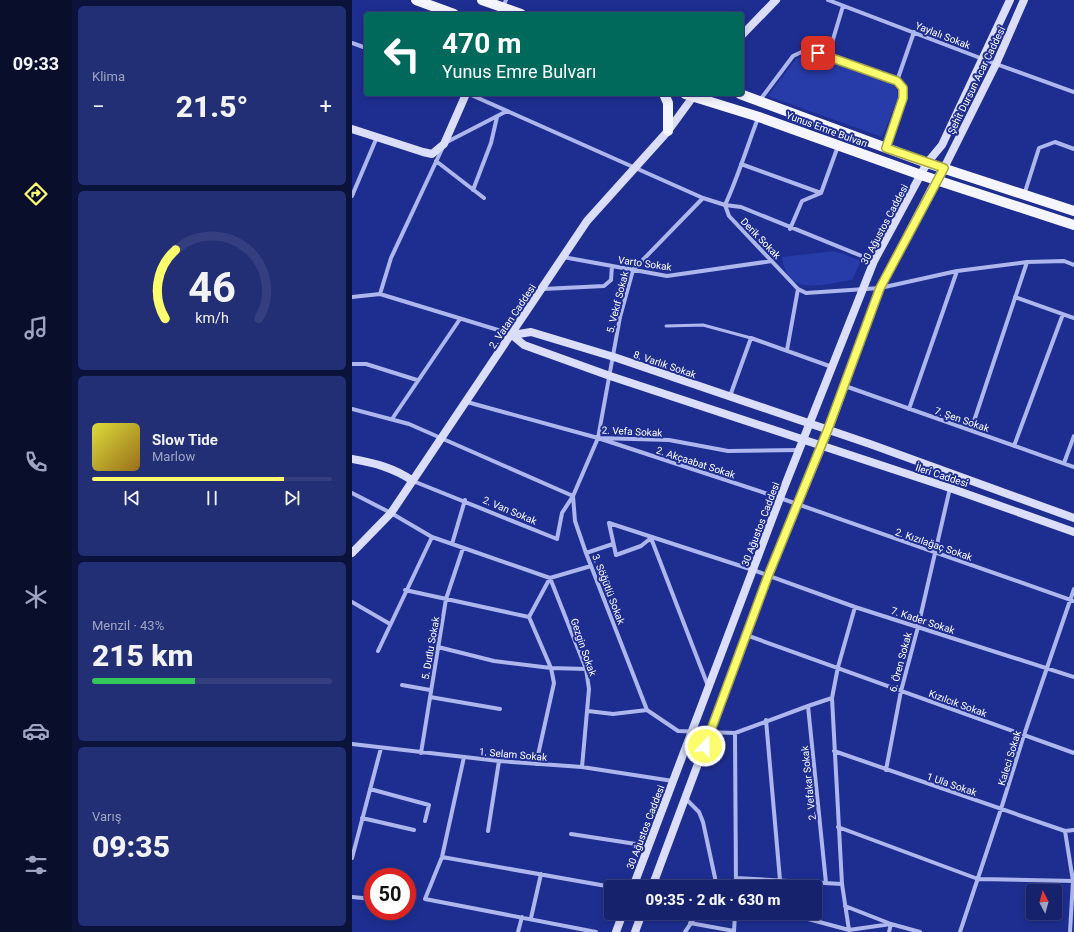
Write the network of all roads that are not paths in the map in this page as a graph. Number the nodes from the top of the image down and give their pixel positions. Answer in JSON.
{"nodes":[{"id":1,"x":416,"y":0,"type":"edge"},
{"id":2,"x":482,"y":0,"type":"edge"},
{"id":3,"x":776,"y":0,"type":"edge"},
{"id":4,"x":828,"y":0,"type":"edge"},
{"id":5,"x":1010,"y":0,"type":"edge"},
{"id":6,"x":1024,"y":0,"type":"edge"},
{"id":7,"x":504,"y":4,"type":"edge"},
{"id":8,"x":844,"y":6,"type":"junction"},
{"id":9,"x":449,"y":12,"type":"edge"},
{"id":10,"x":518,"y":12,"type":"edge"},
{"id":11,"x":914,"y":32,"type":"junction"},
{"id":12,"x":744,"y":33,"type":"edge"},
{"id":13,"x":352,"y":43,"type":"edge"},
{"id":14,"x":364,"y":47,"type":"edge"},
{"id":15,"x":828,"y":56,"type":"junction"},
{"id":16,"x":983,"y":59,"type":"junction"},
{"id":17,"x":996,"y":64,"type":"junction"},
{"id":18,"x":897,"y":81,"type":"junction"},
{"id":19,"x":1074,"y":92,"type":"edge"},
{"id":20,"x":744,"y":95,"type":"edge"},
{"id":21,"x":465,"y":96,"type":"edge"},
{"id":22,"x":473,"y":96,"type":"edge"},
{"id":23,"x":665,"y":96,"type":"edge"},
{"id":24,"x":690,"y":96,"type":"edge"},
{"id":25,"x":694,"y":96,"type":"edge"},
{"id":26,"x":760,"y":101,"type":"junction"},
{"id":27,"x":507,"y":111,"type":"junction"},
{"id":28,"x":497,"y":117,"type":"junction"},
{"id":29,"x":758,"y":117,"type":"junction"},
{"id":30,"x":352,"y":129,"type":"edge"},
{"id":31,"x":668,"y":131,"type":"junction"},
{"id":32,"x":377,"y":136,"type":"junction"},
{"id":33,"x":444,"y":144,"type":"junction"},
{"id":34,"x":839,"y":146,"type":"junction"},
{"id":35,"x":886,"y":148,"type":"junction"},
{"id":36,"x":1074,"y":148,"type":"edge"},
{"id":37,"x":436,"y":160,"type":"junction"},
{"id":38,"x":927,"y":163,"type":"junction"},
{"id":39,"x":741,"y":164,"type":"junction"},
{"id":40,"x":636,"y":168,"type":"junction"},
{"id":41,"x":944,"y":168,"type":"junction"},
{"id":42,"x":921,"y":175,"type":"junction"},
{"id":43,"x":936,"y":180,"type":"junction"},
{"id":44,"x":474,"y":190,"type":"junction"},
{"id":45,"x":821,"y":193,"type":"junction"},
{"id":46,"x":352,"y":196,"type":"edge"},
{"id":47,"x":1024,"y":196,"type":"junction"},
{"id":48,"x":484,"y":198,"type":"dead end"},
{"id":49,"x":703,"y":198,"type":"junction"},
{"id":50,"x":726,"y":205,"type":"junction"},
{"id":51,"x":1074,"y":211,"type":"edge"},
{"id":52,"x":1074,"y":225,"type":"edge"},
{"id":53,"x":790,"y":228,"type":"junction"},
{"id":54,"x":563,"y":257,"type":"junction"},
{"id":55,"x":772,"y":261,"type":"junction"},
{"id":56,"x":874,"y":261,"type":"junction"},
{"id":57,"x":1026,"y":262,"type":"junction"},
{"id":58,"x":1074,"y":265,"type":"edge"},
{"id":59,"x":612,"y":266,"type":"junction"},
{"id":60,"x":633,"y":270,"type":"junction"},
{"id":61,"x":957,"y":271,"type":"junction"},
{"id":62,"x":880,"y":288,"type":"junction"},
{"id":63,"x":543,"y":289,"type":"junction"},
{"id":64,"x":798,"y":289,"type":"junction"},
{"id":65,"x":862,"y":290,"type":"junction"},
{"id":66,"x":380,"y":294,"type":"junction"},
{"id":67,"x":352,"y":297,"type":"edge"},
{"id":68,"x":1015,"y":297,"type":"junction"},
{"id":69,"x":1063,"y":314,"type":"junction"},
{"id":70,"x":1074,"y":318,"type":"edge"},
{"id":71,"x":460,"y":319,"type":"junction"},
{"id":72,"x":666,"y":326,"type":"dead end"},
{"id":73,"x":512,"y":335,"type":"junction"},
{"id":74,"x":751,"y":338,"type":"junction"},
{"id":75,"x":787,"y":350,"type":"junction"},
{"id":76,"x":614,"y":357,"type":"junction"},
{"id":77,"x":352,"y":364,"type":"edge"},
{"id":78,"x":832,"y":366,"type":"junction"},
{"id":79,"x":610,"y":376,"type":"junction"},
{"id":80,"x":417,"y":380,"type":"junction"},
{"id":81,"x":845,"y":386,"type":"junction"},
{"id":82,"x":729,"y":396,"type":"junction"},
{"id":83,"x":467,"y":402,"type":"junction"},
{"id":84,"x":352,"y":409,"type":"edge"},
{"id":85,"x":909,"y":409,"type":"junction"},
{"id":86,"x":392,"y":419,"type":"junction"},
{"id":87,"x":809,"y":423,"type":"junction"},
{"id":88,"x":828,"y":429,"type":"junction"},
{"id":89,"x":971,"y":430,"type":"junction"},
{"id":90,"x":1074,"y":436,"type":"edge"},
{"id":91,"x":443,"y":438,"type":"junction"},
{"id":92,"x":598,"y":438,"type":"junction"},
{"id":93,"x":803,"y":440,"type":"junction"},
{"id":94,"x":822,"y":446,"type":"junction"},
{"id":95,"x":1014,"y":446,"type":"junction"},
{"id":96,"x":799,"y":450,"type":"junction"},
{"id":97,"x":352,"y":459,"type":"edge"},
{"id":98,"x":1064,"y":463,"type":"junction"},
{"id":99,"x":1074,"y":466,"type":"edge"},
{"id":100,"x":414,"y":481,"type":"junction"},
{"id":101,"x":950,"y":488,"type":"junction"},
{"id":102,"x":352,"y":494,"type":"edge"},
{"id":103,"x":573,"y":496,"type":"junction"},
{"id":104,"x":780,"y":498,"type":"junction"},
{"id":105,"x":465,"y":500,"type":"junction"},
{"id":106,"x":789,"y":502,"type":"joint"},
{"id":107,"x":798,"y":505,"type":"junction"},
{"id":108,"x":392,"y":513,"type":"junction"},
{"id":109,"x":1074,"y":518,"type":"edge"},
{"id":110,"x":1074,"y":532,"type":"edge"},
{"id":111,"x":432,"y":537,"type":"junction"},
{"id":112,"x":651,"y":538,"type":"junction"},
{"id":113,"x":452,"y":544,"type":"junction"},
{"id":114,"x":613,"y":544,"type":"junction"},
{"id":115,"x":355,"y":546,"type":"edge"},
{"id":116,"x":463,"y":548,"type":"junction"},
{"id":117,"x":352,"y":553,"type":"edge"},
{"id":118,"x":586,"y":553,"type":"junction"},
{"id":119,"x":935,"y":553,"type":"junction"},
{"id":120,"x":591,"y":566,"type":"junction"},
{"id":121,"x":753,"y":570,"type":"junction"},
{"id":122,"x":768,"y":576,"type":"junction"},
{"id":123,"x":550,"y":578,"type":"junction"},
{"id":124,"x":1074,"y":589,"type":"edge"},
{"id":125,"x":405,"y":590,"type":"junction"},
{"id":126,"x":446,"y":599,"type":"junction"},
{"id":127,"x":1072,"y":601,"type":"edge"},
{"id":128,"x":352,"y":602,"type":"edge"},
{"id":129,"x":855,"y":606,"type":"junction"},
{"id":130,"x":529,"y":617,"type":"junction"},
{"id":131,"x":390,"y":624,"type":"junction"},
{"id":132,"x":918,"y":627,"type":"junction"},
{"id":133,"x":746,"y":635,"type":"junction"},
{"id":134,"x":438,"y":647,"type":"junction"},
{"id":135,"x":378,"y":651,"type":"dead end"},
{"id":136,"x":838,"y":667,"type":"junction"},
{"id":137,"x":550,"y":668,"type":"junction"},
{"id":138,"x":1047,"y":668,"type":"junction"},
{"id":139,"x":586,"y":669,"type":"junction"},
{"id":140,"x":1074,"y":677,"type":"edge"},
{"id":141,"x":402,"y":686,"type":"dead end"},
{"id":142,"x":708,"y":688,"type":"junction"},
{"id":143,"x":430,"y":690,"type":"junction"},
{"id":144,"x":901,"y":691,"type":"junction"},
{"id":145,"x":430,"y":697,"type":"junction"},
{"id":146,"x":832,"y":698,"type":"junction"},
{"id":147,"x":808,"y":706,"type":"junction"},
{"id":148,"x":500,"y":709,"type":"dead end"},
{"id":149,"x":646,"y":710,"type":"junction"},
{"id":150,"x":588,"y":711,"type":"junction"},
{"id":151,"x":766,"y":720,"type":"junction"},
{"id":152,"x":692,"y":732,"type":"junction"},
{"id":153,"x":710,"y":732,"type":"junction"},
{"id":154,"x":735,"y":733,"type":"junction"},
{"id":155,"x":1024,"y":735,"type":"junction"},
{"id":156,"x":352,"y":744,"type":"edge"},
{"id":157,"x":381,"y":748,"type":"junction"},
{"id":158,"x":834,"y":751,"type":"junction"},
{"id":159,"x":421,"y":753,"type":"junction"},
{"id":160,"x":1074,"y":753,"type":"edge"},
{"id":161,"x":464,"y":757,"type":"junction"},
{"id":162,"x":499,"y":761,"type":"junction"},
{"id":163,"x":536,"y":764,"type":"junction"},
{"id":164,"x":582,"y":768,"type":"junction"},
{"id":165,"x":886,"y":770,"type":"junction"},
{"id":166,"x":673,"y":781,"type":"junction"},
{"id":167,"x":370,"y":789,"type":"junction"},
{"id":168,"x":685,"y":798,"type":"junction"},
{"id":169,"x":1001,"y":809,"type":"junction"},
{"id":170,"x":362,"y":818,"type":"junction"},
{"id":171,"x":425,"y":821,"type":"dead end"},
{"id":172,"x":838,"y":827,"type":"junction"},
{"id":173,"x":414,"y":830,"type":"dead end"},
{"id":174,"x":1074,"y":830,"type":"edge"},
{"id":175,"x":488,"y":831,"type":"dead end"},
{"id":176,"x":1065,"y":832,"type":"junction"},
{"id":177,"x":571,"y":834,"type":"dead end"},
{"id":178,"x":649,"y":846,"type":"junction"},
{"id":179,"x":442,"y":857,"type":"junction"},
{"id":180,"x":352,"y":858,"type":"edge"},
{"id":181,"x":541,"y":874,"type":"junction"},
{"id":182,"x":736,"y":878,"type":"joint"},
{"id":183,"x":978,"y":879,"type":"junction"},
{"id":184,"x":636,"y":880,"type":"edge"},
{"id":185,"x":655,"y":880,"type":"edge"},
{"id":186,"x":715,"y":880,"type":"edge"},
{"id":187,"x":780,"y":880,"type":"joint"},
{"id":188,"x":1074,"y":882,"type":"edge"},
{"id":189,"x":822,"y":883,"type":"edge"},
{"id":190,"x":826,"y":883,"type":"junction"},
{"id":191,"x":842,"y":884,"type":"junction"},
{"id":192,"x":604,"y":886,"type":"edge"},
{"id":193,"x":352,"y":897,"type":"edge"},
{"id":194,"x":364,"y":898,"type":"edge"},
{"id":195,"x":845,"y":906,"type":"junction"},
{"id":196,"x":522,"y":917,"type":"junction"},
{"id":197,"x":531,"y":918,"type":"junction"},
{"id":198,"x":620,"y":920,"type":"edge"},
{"id":199,"x":639,"y":920,"type":"edge"},
{"id":200,"x":692,"y":920,"type":"edge"},
{"id":201,"x":735,"y":920,"type":"edge"},
{"id":202,"x":812,"y":920,"type":"edge"},
{"id":203,"x":690,"y":923,"type":"junction"},
{"id":204,"x":891,"y":924,"type":"junction"},
{"id":205,"x":849,"y":930,"type":"junction"},
{"id":206,"x":518,"y":932,"type":"edge"},
{"id":207,"x":596,"y":932,"type":"edge"},
{"id":208,"x":616,"y":932,"type":"edge"},
{"id":209,"x":635,"y":932,"type":"edge"},
{"id":210,"x":685,"y":932,"type":"edge"},
{"id":211,"x":734,"y":932,"type":"edge"},
{"id":212,"x":889,"y":932,"type":"edge"},
{"id":213,"x":920,"y":932,"type":"edge"},
{"id":214,"x":960,"y":932,"type":"edge"},
{"id":215,"x":1070,"y":932,"type":"edge"}],
"edges":[{"from":1,"to":9,"type":"main road"},
{"from":2,"to":7,"type":"main road"},
{"from":3,"to":12,"type":"main road"},
{"from":4,"to":8,"type":"street","name":"Yaylalı Sokak"},
{"from":5,"to":16,"type":"main road","name":"Şehit Dursun Acar Caddesi"},
{"from":6,"to":17,"type":"main road","name":"Şehit Dursun Acar Caddesi"},
{"from":7,"to":10,"type":"main road"},
{"from":8,"to":11,"type":"street","name":"Yaylalı Sokak"},
{"from":8,"to":15,"type":"street"},
{"from":11,"to":16,"type":"street","name":"Yaylalı Sokak"},
{"from":11,"to":18,"type":"street"},
{"from":13,"to":14,"type":"street"},
{"from":15,"to":18,"type":"street"},
{"from":15,"to":26,"type":"street"},
{"from":16,"to":17,"type":"street","name":"Yaylalı Sokak"},
{"from":16,"to":38,"type":"main road","name":"Şehit Dursun Acar Caddesi"},
{"from":17,"to":19,"type":"street","name":"Yaylalı Sokak"},
{"from":17,"to":41,"type":"main road","name":"Şehit Dursun Acar Caddesi"},
{"from":18,"to":35,"type":"street"},
{"from":20,"to":26,"type":"main road","name":"Yunus Emre Bulvarı"},
{"from":21,"to":33,"type":"main road"},
{"from":22,"to":27,"type":"street"},
{"from":23,"to":31,"type":"main road"},
{"from":24,"to":31,"type":"main road","name":"2. Vatan Caddesi"},
{"from":25,"to":29,"type":"main road","name":"Yunus Emre Bulvarı"},
{"from":26,"to":35,"type":"main road","name":"Yunus Emre Bulvarı"},
{"from":27,"to":28,"type":"street"},
{"from":27,"to":40,"type":"street"},
{"from":28,"to":33,"type":"street"},
{"from":28,"to":44,"type":"street"},
{"from":29,"to":34,"type":"main road","name":"Yunus Emre Bulvarı"},
{"from":29,"to":39,"type":"street"},
{"from":30,"to":32,"type":"main road"},
{"from":31,"to":40,"type":"main road","name":"2. Vatan Caddesi"},
{"from":32,"to":33,"type":"main road"},
{"from":32,"to":46,"type":"street"},
{"from":33,"to":37,"type":"street"},
{"from":34,"to":42,"type":"main road","name":"Yunus Emre Bulvarı"},
{"from":34,"to":45,"type":"street"},
{"from":35,"to":38,"type":"main road","name":"Yunus Emre Bulvarı"},
{"from":36,"to":47,"type":"street"},
{"from":37,"to":44,"type":"street"},
{"from":37,"to":66,"type":"street"},
{"from":38,"to":41,"type":"main road","name":"Yunus Emre Bulvarı"},
{"from":38,"to":42,"type":"main road","name":"Şehit Dursun Acar Caddesi"},
{"from":39,"to":45,"type":"street"},
{"from":39,"to":50,"type":"street"},
{"from":40,"to":49,"type":"street"},
{"from":40,"to":54,"type":"main road","name":"2. Vatan Caddesi"},
{"from":41,"to":43,"type":"main road","name":"Şehit Dursun Acar Caddesi"},
{"from":41,"to":47,"type":"main road","name":"Yunus Emre Bulvarı"},
{"from":42,"to":43,"type":"main road","name":"Yunus Emre Bulvarı"},
{"from":42,"to":56,"type":"main road","name":"30 Ağustos Caddesi"},
{"from":43,"to":52,"type":"main road","name":"Yunus Emre Bulvarı"},
{"from":43,"to":62,"type":"main road"},
{"from":44,"to":48,"type":"street"},
{"from":45,"to":53,"type":"street"},
{"from":47,"to":51,"type":"main road","name":"Yunus Emre Bulvarı"},
{"from":49,"to":50,"type":"street"},
{"from":49,"to":60,"type":"street","name":"5. Vekıf Sokak"},
{"from":50,"to":53,"type":"street"},
{"from":50,"to":55,"type":"street","name":"Derik Sokak"},
{"from":53,"to":56,"type":"street"},
{"from":54,"to":59,"type":"street","name":"Varto Sokak"},
{"from":54,"to":63,"type":"main road","name":"2. Vatan Caddesi"},
{"from":55,"to":60,"type":"street","name":"Varto Sokak"},
{"from":55,"to":64,"type":"street","name":"Derik Sokak"},
{"from":56,"to":65,"type":"main road","name":"30 Ağustos Caddesi"},
{"from":57,"to":58,"type":"street"},
{"from":57,"to":61,"type":"street"},
{"from":57,"to":68,"type":"street"},
{"from":59,"to":60,"type":"street","name":"Varto Sokak"},
{"from":59,"to":63,"type":"street"},
{"from":60,"to":76,"type":"street","name":"5. Vekıf Sokak"},
{"from":61,"to":62,"type":"street"},
{"from":61,"to":85,"type":"street"},
{"from":62,"to":65,"type":"street"},
{"from":62,"to":81,"type":"main road"},
{"from":63,"to":73,"type":"main road","name":"2. Vatan Caddesi"},
{"from":64,"to":65,"type":"street"},
{"from":64,"to":75,"type":"street"},
{"from":65,"to":78,"type":"main road","name":"30 Ağustos Caddesi"},
{"from":66,"to":67,"type":"street"},
{"from":66,"to":71,"type":"street","name":"8. Varlık Sokak"},
{"from":68,"to":69,"type":"street"},
{"from":68,"to":89,"type":"street"},
{"from":69,"to":70,"type":"street"},
{"from":69,"to":95,"type":"street"},
{"from":71,"to":73,"type":"street","name":"8. Varlık Sokak"},
{"from":71,"to":80,"type":"street"},
{"from":72,"to":74,"type":"lane"},
{"from":73,"to":76,"type":"main road","name":"8. Varlık Sokak"},
{"from":73,"to":79,"type":"main road","name":"8. Varlık Sokak"},
{"from":73,"to":83,"type":"main road","name":"2. Vatan Caddesi"},
{"from":74,"to":75,"type":"street"},
{"from":74,"to":82,"type":"street"},
{"from":75,"to":78,"type":"street"},
{"from":76,"to":79,"type":"street","name":"5. Vekıf Sokak"},
{"from":76,"to":82,"type":"main road","name":"8. Varlık Sokak"},
{"from":77,"to":80,"type":"street"},
{"from":78,"to":87,"type":"main road","name":"30 Ağustos Caddesi"},
{"from":79,"to":92,"type":"street","name":"5. Vekıf Sokak"},
{"from":79,"to":93,"type":"main road","name":"8. Varlık Sokak"},
{"from":80,"to":86,"type":"street"},
{"from":81,"to":85,"type":"street","name":"7. Şen Sokak"},
{"from":81,"to":88,"type":"main road"},
{"from":82,"to":87,"type":"main road","name":"8. Varlık Sokak"},
{"from":83,"to":91,"type":"main road","name":"2. Vatan Caddesi"},
{"from":83,"to":92,"type":"street","name":"2. Vefa Sokak"},
{"from":84,"to":86,"type":"street"},
{"from":85,"to":89,"type":"street","name":"7. Şen Sokak"},
{"from":86,"to":91,"type":"street"},
{"from":87,"to":88,"type":"main road","name":"İleri Caddesi"},
{"from":87,"to":93,"type":"main road","name":"30 Ağustos Caddesi"},
{"from":88,"to":94,"type":"main road"},
{"from":88,"to":109,"type":"main road","name":"İleri Caddesi"},
{"from":89,"to":95,"type":"street","name":"7. Şen Sokak"},
{"from":90,"to":98,"type":"street"},
{"from":91,"to":100,"type":"main road","name":"2. Vatan Caddesi"},
{"from":91,"to":103,"type":"street"},
{"from":92,"to":96,"type":"street","name":"2. Vefa Sokak"},
{"from":92,"to":103,"type":"street","name":"3. Söğütlü Sokak"},
{"from":92,"to":104,"type":"street","name":"2. Akçaabat Sokak"},
{"from":93,"to":94,"type":"main road","name":"İleri Caddesi"},
{"from":93,"to":96,"type":"main road","name":"30 Ağustos Caddesi"},
{"from":94,"to":101,"type":"main road","name":"İleri Caddesi"},
{"from":94,"to":107,"type":"main road"},
{"from":95,"to":98,"type":"street","name":"7. Şen Sokak"},
{"from":96,"to":104,"type":"main road","name":"30 Ağustos Caddesi"},
{"from":97,"to":100,"type":"main road"},
{"from":98,"to":99,"type":"street","name":"7. Şen Sokak"},
{"from":100,"to":105,"type":"street","name":"2. Van Sokak"},
{"from":100,"to":108,"type":"main road","name":"2. Vatan Caddesi"},
{"from":101,"to":110,"type":"main road","name":"İleri Caddesi"},
{"from":101,"to":119,"type":"street","name":"6. Ören Sokak"},
{"from":102,"to":108,"type":"street"},
{"from":103,"to":105,"type":"street","name":"2. Van Sokak"},
{"from":103,"to":118,"type":"street","name":"3. Söğütlü Sokak"},
{"from":104,"to":106,"type":"street","name":"2. Akçaabat Sokak"},
{"from":104,"to":121,"type":"main road","name":"30 Ağustos Caddesi"},
{"from":105,"to":113,"type":"street"},
{"from":106,"to":107,"type":"street","name":"2. Kızılağaç Sokak"},
{"from":107,"to":119,"type":"street","name":"2. Kızılağaç Sokak"},
{"from":107,"to":122,"type":"main road"},
{"from":108,"to":111,"type":"street"},
{"from":108,"to":115,"type":"main road","name":"2. Vatan Caddesi"},
{"from":111,"to":113,"type":"street"},
{"from":111,"to":125,"type":"street"},
{"from":112,"to":114,"type":"street"},
{"from":112,"to":114,"type":"street","name":"7. Kader Sokak"},
{"from":112,"to":121,"type":"street","name":"7. Kader Sokak"},
{"from":112,"to":142,"type":"street"},
{"from":113,"to":116,"type":"street"},
{"from":114,"to":118,"type":"street"},
{"from":115,"to":117,"type":"main road","name":"2. Vatan Caddesi"},
{"from":116,"to":123,"type":"street"},
{"from":116,"to":126,"type":"street","name":"5. Dutlu Sokak"},
{"from":118,"to":120,"type":"street","name":"3. Söğütlü Sokak"},
{"from":119,"to":127,"type":"street","name":"2. Kızılağaç Sokak"},
{"from":119,"to":132,"type":"street","name":"6. Ören Sokak"},
{"from":120,"to":123,"type":"street"},
{"from":120,"to":149,"type":"street","name":"3. Söğütlü Sokak"},
{"from":121,"to":122,"type":"street","name":"7. Kader Sokak"},
{"from":121,"to":142,"type":"main road","name":"30 Ağustos Caddesi"},
{"from":122,"to":129,"type":"street","name":"7. Kader Sokak"},
{"from":122,"to":133,"type":"main road"},
{"from":123,"to":130,"type":"street"},
{"from":123,"to":139,"type":"street","name":"Gezgin Sokak"},
{"from":124,"to":127,"type":"street","name":"Kaleci Sokak"},
{"from":125,"to":126,"type":"street"},
{"from":125,"to":131,"type":"street"},
{"from":126,"to":130,"type":"street"},
{"from":126,"to":134,"type":"street","name":"5. Dutlu Sokak"},
{"from":127,"to":138,"type":"street","name":"Kaleci Sokak"},
{"from":128,"to":131,"type":"street"},
{"from":129,"to":132,"type":"street","name":"7. Kader Sokak"},
{"from":129,"to":136,"type":"street"},
{"from":130,"to":137,"type":"street"},
{"from":131,"to":135,"type":"street"},
{"from":132,"to":138,"type":"street","name":"7. Kader Sokak"},
{"from":132,"to":144,"type":"street","name":"6. Ören Sokak"},
{"from":133,"to":136,"type":"street","name":"Kızılcık Sokak"},
{"from":133,"to":153,"type":"main road"},
{"from":134,"to":137,"type":"street"},
{"from":134,"to":143,"type":"street","name":"5. Dutlu Sokak"},
{"from":136,"to":144,"type":"street","name":"Kızılcık Sokak"},
{"from":136,"to":146,"type":"street"},
{"from":137,"to":139,"type":"street"},
{"from":137,"to":163,"type":"street"},
{"from":138,"to":140,"type":"street","name":"7. Kader Sokak"},
{"from":138,"to":155,"type":"street","name":"Kaleci Sokak"},
{"from":139,"to":150,"type":"street","name":"Gezgin Sokak"},
{"from":141,"to":143,"type":"street"},
{"from":142,"to":152,"type":"main road","name":"30 Ağustos Caddesi"},
{"from":143,"to":145,"type":"street","name":"5. Dutlu Sokak"},
{"from":144,"to":155,"type":"street","name":"Kızılcık Sokak"},
{"from":144,"to":165,"type":"street","name":"6. Ören Sokak"},
{"from":145,"to":148,"type":"street"},
{"from":145,"to":159,"type":"street","name":"5. Dutlu Sokak"},
{"from":146,"to":147,"type":"street"},
{"from":146,"to":158,"type":"street"},
{"from":147,"to":151,"type":"street"},
{"from":147,"to":190,"type":"street","name":"2. Vefakar Sokak"},
{"from":149,"to":150,"type":"street"},
{"from":149,"to":152,"type":"street"},
{"from":150,"to":164,"type":"street","name":"Gezgin Sokak"},
{"from":151,"to":154,"type":"street"},
{"from":151,"to":187,"type":"street"},
{"from":152,"to":153,"type":"street"},
{"from":152,"to":166,"type":"main road","name":"30 Ağustos Caddesi"},
{"from":153,"to":154,"type":"street"},
{"from":153,"to":168,"type":"main road"},
{"from":154,"to":182,"type":"street"},
{"from":155,"to":160,"type":"street","name":"Kızılcık Sokak"},
{"from":155,"to":169,"type":"street","name":"Kaleci Sokak"},
{"from":156,"to":157,"type":"street","name":"1. Selam Sokak"},
{"from":157,"to":159,"type":"street","name":"1. Selam Sokak"},
{"from":157,"to":167,"type":"street"},
{"from":158,"to":165,"type":"street","name":"1 Ula Sokak"},
{"from":158,"to":172,"type":"street"},
{"from":159,"to":161,"type":"street","name":"1. Selam Sokak"},
{"from":161,"to":162,"type":"street","name":"1. Selam Sokak"},
{"from":161,"to":179,"type":"street"},
{"from":162,"to":163,"type":"street","name":"1. Selam Sokak"},
{"from":162,"to":175,"type":"street"},
{"from":163,"to":164,"type":"street","name":"1. Selam Sokak"},
{"from":164,"to":166,"type":"street","name":"1. Selam Sokak"},
{"from":165,"to":169,"type":"street","name":"1 Ula Sokak"},
{"from":166,"to":178,"type":"main road","name":"30 Ağustos Caddesi"},
{"from":167,"to":170,"type":"street"},
{"from":167,"to":171,"type":"street"},
{"from":168,"to":185,"type":"main road"},
{"from":168,"to":186,"type":"street"},
{"from":169,"to":176,"type":"street","name":"1 Ula Sokak"},
{"from":169,"to":183,"type":"street","name":"Kaleci Sokak"},
{"from":170,"to":173,"type":"street"},
{"from":170,"to":180,"type":"street"},
{"from":172,"to":183,"type":"street"},
{"from":172,"to":191,"type":"street"},
{"from":174,"to":176,"type":"street"},
{"from":176,"to":188,"type":"street"},
{"from":177,"to":178,"type":"street"},
{"from":178,"to":184,"type":"main road","name":"30 Ağustos Caddesi"},
{"from":179,"to":181,"type":"street"},
{"from":179,"to":196,"type":"street"},
{"from":181,"to":192,"type":"street"},
{"from":181,"to":197,"type":"street"},
{"from":182,"to":187,"type":"street"},
{"from":183,"to":188,"type":"street"},
{"from":183,"to":214,"type":"street","name":"Kaleci Sokak"},
{"from":188,"to":215,"type":"street"},
{"from":189,"to":190,"type":"street"},
{"from":190,"to":191,"type":"street"},
{"from":191,"to":195,"type":"street"},
{"from":193,"to":194,"type":"street"},
{"from":195,"to":204,"type":"street"},
{"from":195,"to":205,"type":"street"},
{"from":196,"to":197,"type":"street"},
{"from":196,"to":206,"type":"street"},
{"from":197,"to":207,"type":"street"},
{"from":198,"to":208,"type":"main road"},
{"from":199,"to":209,"type":"main road"},
{"from":200,"to":203,"type":"street"},
{"from":201,"to":211,"type":"street"},
{"from":202,"to":205,"type":"street"},
{"from":203,"to":210,"type":"street"},
{"from":203,"to":211,"type":"street"},
{"from":204,"to":205,"type":"street"},
{"from":204,"to":212,"type":"street"},
{"from":204,"to":213,"type":"street"}]}
